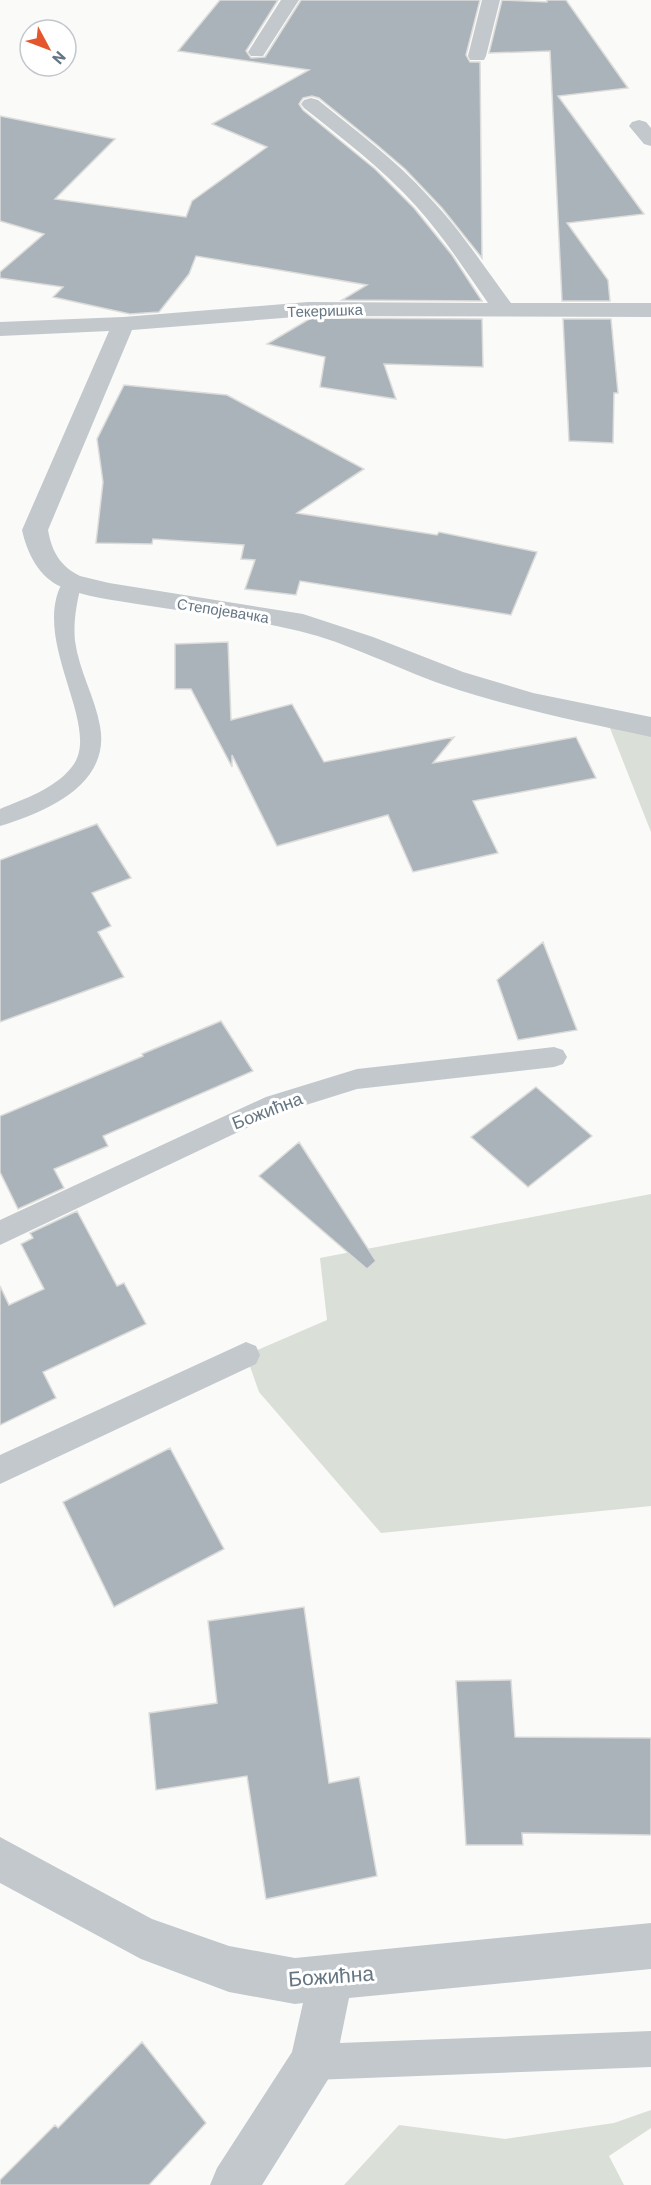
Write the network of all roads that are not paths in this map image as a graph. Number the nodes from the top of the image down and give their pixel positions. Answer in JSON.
{"nodes":[{"id":1,"x":290,"y":0,"type":"edge"},
{"id":2,"x":491,"y":0,"type":"edge"},
{"id":3,"x":257,"y":52,"type":"dead end"},
{"id":4,"x":477,"y":56,"type":"dead end"},
{"id":5,"x":311,"y":104,"type":"dead end"},
{"id":6,"x":503,"y":308,"type":"junction"},
{"id":7,"x":651,"y":310,"type":"edge"},
{"id":8,"x":123,"y":324,"type":"junction"},
{"id":9,"x":0,"y":329,"type":"edge"},
{"id":10,"x":72,"y":582,"type":"junction"},
{"id":11,"x":651,"y":727,"type":"edge"},
{"id":12,"x":0,"y":818,"type":"edge"},
{"id":13,"x":554,"y":1057,"type":"dead end"},
{"id":14,"x":0,"y":1233,"type":"edge"},
{"id":15,"x":246,"y":1355,"type":"dead end"},
{"id":16,"x":0,"y":1470,"type":"edge"},
{"id":17,"x":0,"y":1859,"type":"edge"},
{"id":18,"x":651,"y":1946,"type":"edge"},
{"id":19,"x":327,"y":1977,"type":"junction"},
{"id":20,"x":651,"y":2049,"type":"edge"},
{"id":21,"x":313,"y":2062,"type":"junction"},
{"id":22,"x":234,"y":2185,"type":"edge"}],
"edges":[{"from":1,"to":3,"type":"street"},
{"from":2,"to":4,"type":"street"},
{"from":5,"to":6,"type":"street"},
{"from":6,"to":7,"type":"street","name":"Текеришка"},
{"from":6,"to":8,"type":"street","name":"Текеришка"},
{"from":8,"to":9,"type":"street","name":"Текеришка"},
{"from":8,"to":10,"type":"street","name":"Степојевачка"},
{"from":10,"to":11,"type":"street","name":"Степојевачка"},
{"from":10,"to":12,"type":"lane"},
{"from":13,"to":14,"type":"lane","name":"Божићна"},
{"from":15,"to":16,"type":"lane"},
{"from":17,"to":19,"type":"street","name":"Божићна"},
{"from":18,"to":19,"type":"street","name":"Божићна"},
{"from":19,"to":21,"type":"street"},
{"from":20,"to":21,"type":"lane"},
{"from":21,"to":22,"type":"street"}]}
